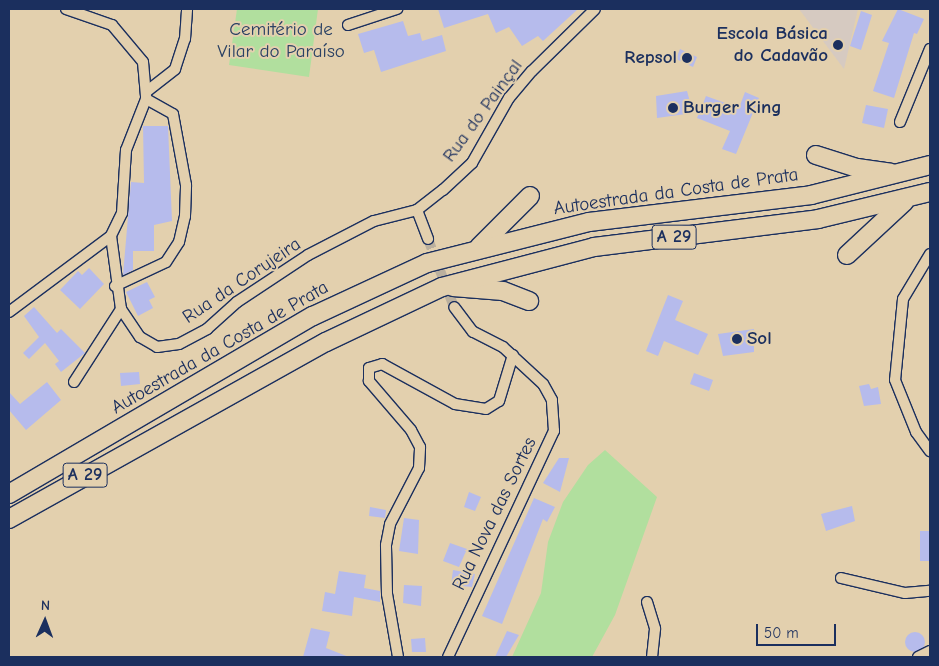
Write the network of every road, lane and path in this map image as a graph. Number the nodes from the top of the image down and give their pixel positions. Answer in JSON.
{"nodes":[{"id":1,"x":66,"y":9,"type":"edge"},
{"id":2,"x":187,"y":9,"type":"edge"},
{"id":3,"x":397,"y":9,"type":"edge"},
{"id":4,"x":595,"y":9,"type":"edge"},
{"id":5,"x":348,"y":25,"type":"dead end"},
{"id":6,"x":930,"y":49,"type":"edge"},
{"id":7,"x":146,"y":95,"type":"junction"},
{"id":8,"x":900,"y":122,"type":"dead end"},
{"id":9,"x":816,"y":155,"type":"dead end"},
{"id":10,"x":930,"y":165,"type":"edge"},
{"id":11,"x":902,"y":174,"type":"junction"},
{"id":12,"x":930,"y":192,"type":"edge"},
{"id":13,"x":530,"y":196,"type":"dead end"},
{"id":14,"x":908,"y":198,"type":"junction"},
{"id":15,"x":417,"y":210,"type":"junction"},
{"id":16,"x":111,"y":236,"type":"junction"},
{"id":17,"x":428,"y":239,"type":"tunnel mouth"},
{"id":18,"x":476,"y":249,"type":"junction"},
{"id":19,"x":930,"y":254,"type":"edge"},
{"id":20,"x":847,"y":255,"type":"dead end"},
{"id":21,"x":115,"y":286,"type":"junction"},
{"id":22,"x":442,"y":287,"type":"junction"},
{"id":23,"x":529,"y":301,"type":"dead end"},
{"id":24,"x":454,"y":307,"type":"tunnel mouth"},
{"id":25,"x":121,"y":309,"type":"junction"},
{"id":26,"x":9,"y":312,"type":"edge"},
{"id":27,"x":513,"y":355,"type":"junction"},
{"id":28,"x":74,"y":382,"type":"dead end"},
{"id":29,"x":930,"y":451,"type":"edge"},
{"id":30,"x":9,"y":494,"type":"edge"},
{"id":31,"x":9,"y":519,"type":"edge"},
{"id":32,"x":842,"y":578,"type":"dead end"},
{"id":33,"x":930,"y":591,"type":"edge"},
{"id":34,"x":647,"y":602,"type":"dead end"},
{"id":35,"x":930,"y":652,"type":"edge"},
{"id":36,"x":398,"y":657,"type":"edge"},
{"id":37,"x":448,"y":657,"type":"edge"},
{"id":38,"x":652,"y":657,"type":"edge"},
{"id":39,"x":918,"y":657,"type":"edge"}],
"edges":[{"from":1,"to":7,"type":"street"},
{"from":2,"to":7,"type":"street"},
{"from":3,"to":5,"type":"street"},
{"from":4,"to":15,"type":"street","name":"Rua do Painçal"},
{"from":6,"to":8,"type":"street"},
{"from":7,"to":16,"type":"street"},
{"from":7,"to":21,"type":"street"},
{"from":9,"to":11,"type":"highway"},
{"from":10,"to":11,"type":"highway","name":"Autoestrada da Costa de Prata","number":"A 29"},
{"from":11,"to":18,"type":"highway","name":"Autoestrada da Costa de Prata","number":"A 29"},
{"from":12,"to":14,"type":"highway","number":"A 29"},
{"from":13,"to":18,"type":"highway"},
{"from":14,"to":20,"type":"highway"},
{"from":14,"to":22,"type":"highway","number":"A 29"},
{"from":15,"to":17,"type":"street"},
{"from":15,"to":25,"type":"street","name":"Rua da Corujeira"},
{"from":16,"to":21,"type":"street","name":"Rua da Corujeira"},
{"from":16,"to":26,"type":"street"},
{"from":18,"to":30,"type":"highway","name":"Autoestrada da Costa de Prata","number":"A 29"},
{"from":19,"to":29,"type":"street"},
{"from":21,"to":25,"type":"street","name":"Rua da Corujeira"},
{"from":22,"to":23,"type":"highway"},
{"from":22,"to":31,"type":"highway","number":"A 29"},
{"from":24,"to":27,"type":"street","name":"Rua Nova das Sortes"},
{"from":25,"to":28,"type":"street"},
{"from":27,"to":36,"type":"street"},
{"from":27,"to":37,"type":"street","name":"Rua Nova das Sortes"},
{"from":32,"to":33,"type":"street"},
{"from":34,"to":38,"type":"street"},
{"from":35,"to":39,"type":"street"}]}
